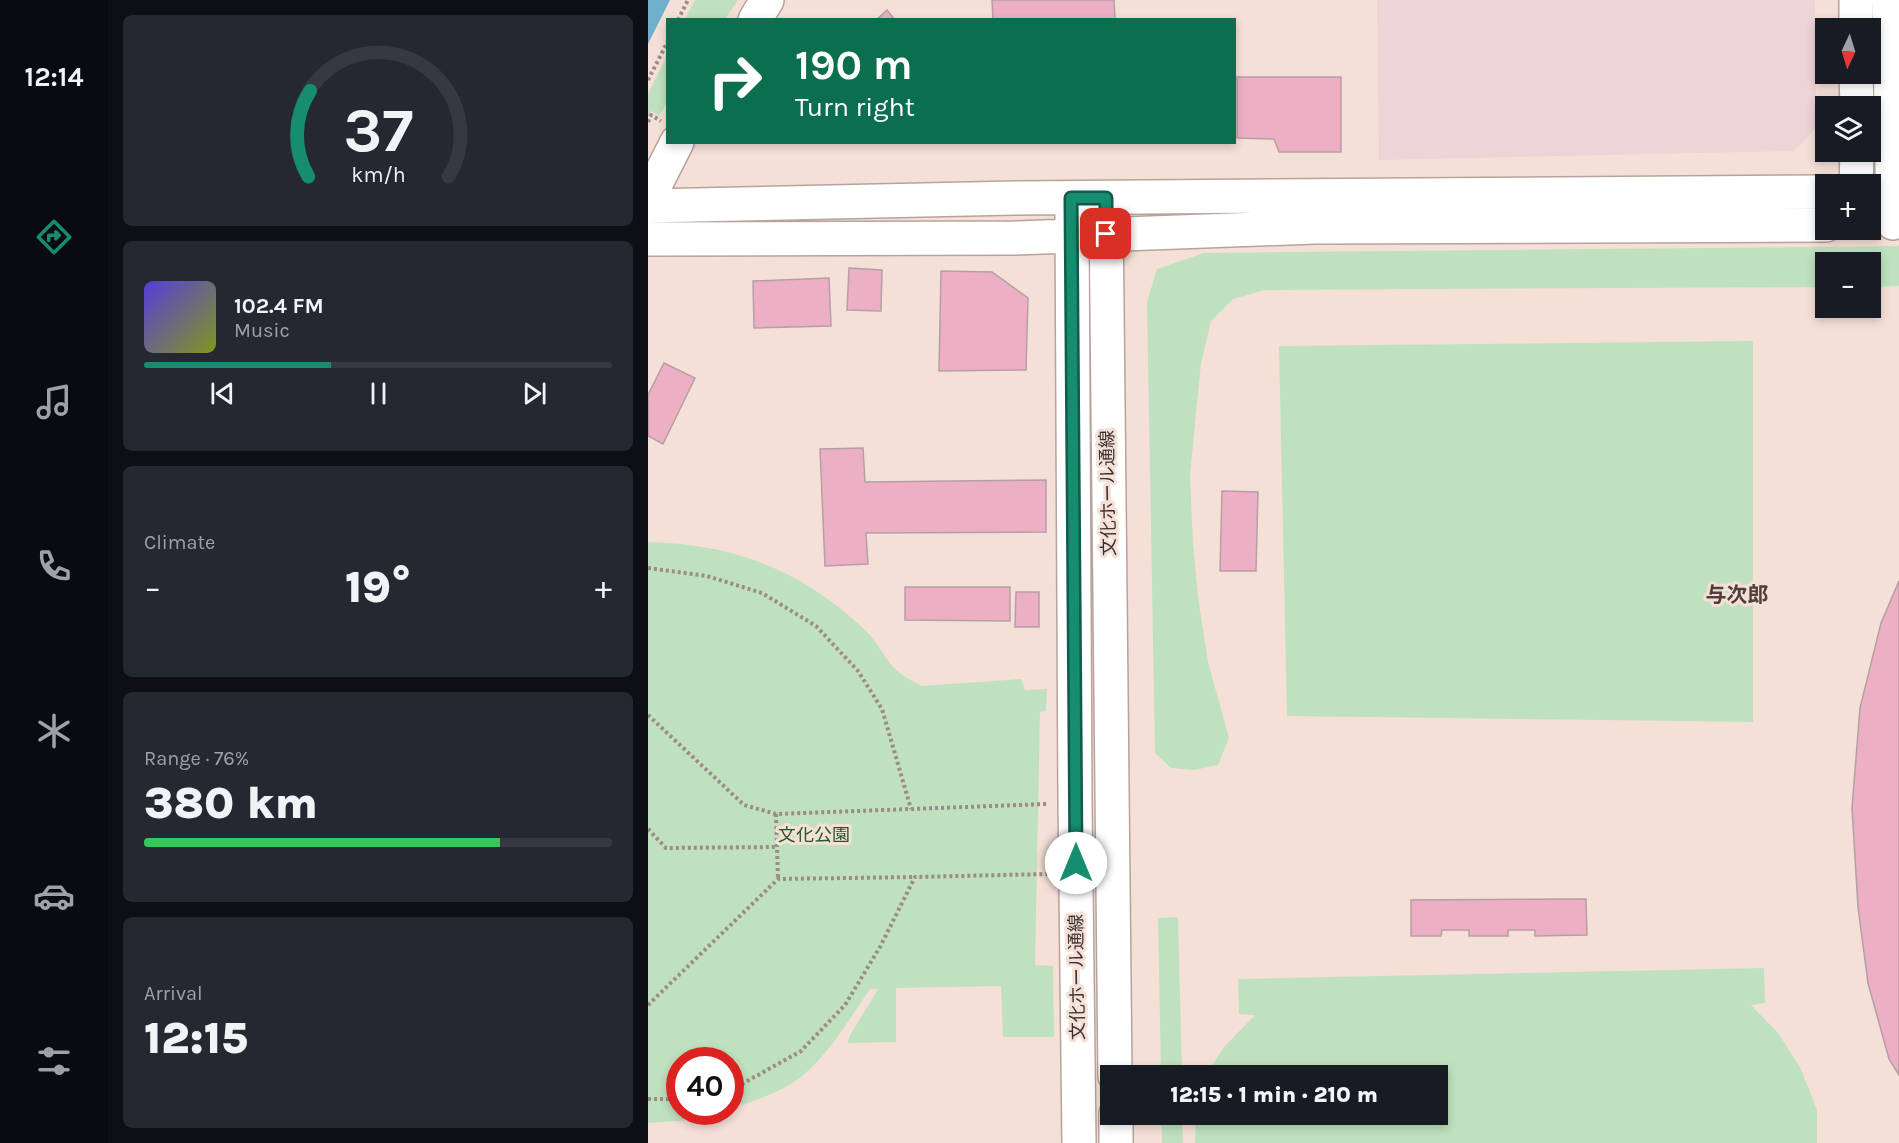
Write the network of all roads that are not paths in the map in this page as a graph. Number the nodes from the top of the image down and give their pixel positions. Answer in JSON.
{"nodes":[{"id":1,"x":767,"y":0,"type":"edge"},
{"id":2,"x":1856,"y":0,"type":"edge"},
{"id":3,"x":1889,"y":0,"type":"edge"},
{"id":4,"x":755,"y":18,"type":"edge"},
{"id":5,"x":1856,"y":18,"type":"edge"},
{"id":6,"x":666,"y":142,"type":"edge"},
{"id":7,"x":1887,"y":190,"type":"edge"},
{"id":8,"x":1815,"y":192,"type":"edge"},
{"id":9,"x":1071,"y":198,"type":"junction"},
{"id":10,"x":1106,"y":198,"type":"junction"},
{"id":11,"x":648,"y":199,"type":"edge"},
{"id":12,"x":648,"y":206,"type":"edge"},
{"id":13,"x":1887,"y":223,"type":"edge"},
{"id":14,"x":1815,"y":225,"type":"edge"},
{"id":15,"x":1106,"y":234,"type":"junction"},
{"id":16,"x":1072,"y":236,"type":"junction"},
{"id":17,"x":648,"y":239,"type":"edge"},
{"id":18,"x":1115,"y":1065,"type":"edge"},
{"id":19,"x":1116,"y":1125,"type":"edge"},
{"id":20,"x":1079,"y":1143,"type":"edge"},
{"id":21,"x":1116,"y":1143,"type":"edge"}],
"edges":[{"from":1,"to":4,"type":"street"},
{"from":2,"to":5,"type":"street"},
{"from":3,"to":7,"type":"street"},
{"from":6,"to":11,"type":"street"},
{"from":7,"to":13,"type":"street"},
{"from":8,"to":10,"type":"street"},
{"from":9,"to":10,"type":"street"},
{"from":9,"to":12,"type":"street"},
{"from":9,"to":16,"type":"street","name":"文化ホール通線"},
{"from":10,"to":15,"type":"street","name":"文化ホール通線"},
{"from":14,"to":15,"type":"street"},
{"from":15,"to":16,"type":"street"},
{"from":15,"to":18,"type":"street","name":"文化ホール通線"},
{"from":16,"to":17,"type":"street"},
{"from":16,"to":20,"type":"street","name":"文化ホール通線"},
{"from":19,"to":21,"type":"street"}]}
